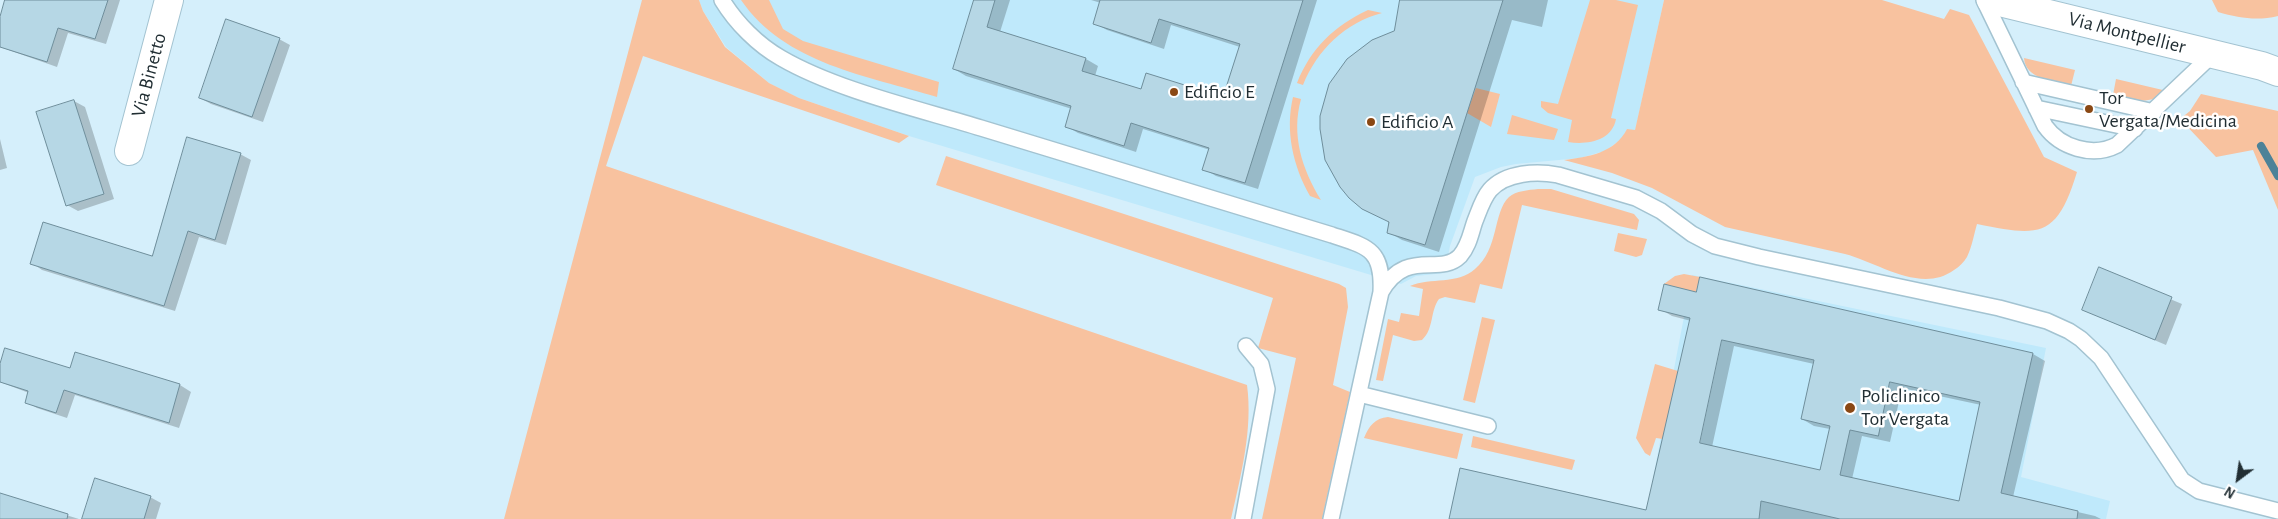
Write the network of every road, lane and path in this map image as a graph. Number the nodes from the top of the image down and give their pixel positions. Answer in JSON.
{"nodes":[{"id":1,"x":170,"y":0,"type":"edge"},
{"id":2,"x":722,"y":0,"type":"edge"},
{"id":3,"x":1984,"y":0,"type":"edge"},
{"id":4,"x":1991,"y":0,"type":"edge"},
{"id":5,"x":2213,"y":54,"type":"junction"},
{"id":6,"x":2273,"y":68,"type":"edge"},
{"id":7,"x":2024,"y":82,"type":"junction"},
{"id":8,"x":2036,"y":108,"type":"junction"},
{"id":9,"x":2154,"y":112,"type":"junction"},
{"id":10,"x":2135,"y":129,"type":"junction"},
{"id":11,"x":129,"y":151,"type":"dead end"},
{"id":12,"x":1381,"y":292,"type":"junction"},
{"id":13,"x":1246,"y":346,"type":"dead end"},
{"id":14,"x":1359,"y":394,"type":"junction"},
{"id":15,"x":1488,"y":426,"type":"dead end"},
{"id":16,"x":2278,"y":511,"type":"edge"},
{"id":17,"x":1243,"y":519,"type":"edge"},
{"id":18,"x":1331,"y":519,"type":"edge"}],
"edges":[{"from":1,"to":11,"type":"street","name":"Via Binetto"},
{"from":2,"to":12,"type":"lane"},
{"from":3,"to":7,"type":"lane"},
{"from":4,"to":5,"type":"street","name":"Via Montpellier"},
{"from":5,"to":6,"type":"street","name":"Via Montpellier"},
{"from":5,"to":9,"type":"lane"},
{"from":7,"to":8,"type":"lane"},
{"from":7,"to":9,"type":"lane"},
{"from":8,"to":10,"type":"lane"},
{"from":8,"to":10,"type":"lane"},
{"from":9,"to":10,"type":"lane"},
{"from":12,"to":14,"type":"lane"},
{"from":12,"to":16,"type":"lane"},
{"from":13,"to":17,"type":"lane"},
{"from":14,"to":15,"type":"lane"},
{"from":14,"to":18,"type":"lane"}]}
